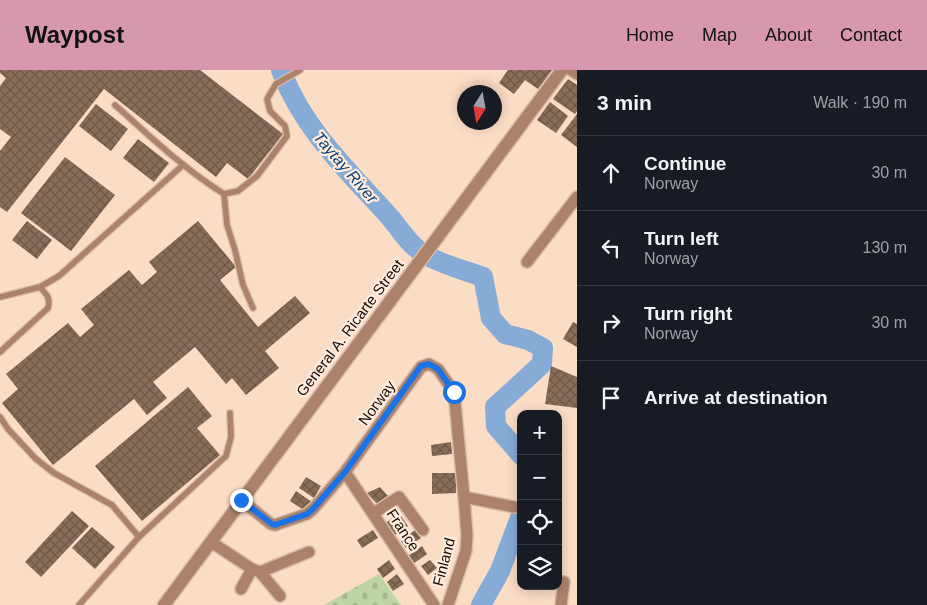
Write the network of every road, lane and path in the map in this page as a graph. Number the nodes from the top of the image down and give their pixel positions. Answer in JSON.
{"nodes":[{"id":1,"x":300,"y":70,"type":"edge"},
{"id":2,"x":562,"y":70,"type":"edge"},
{"id":3,"x":571,"y":70,"type":"edge"},
{"id":4,"x":577,"y":74,"type":"edge"},
{"id":5,"x":115,"y":105,"type":"dead end"},
{"id":6,"x":183,"y":165,"type":"junction"},
{"id":7,"x":224,"y":194,"type":"junction"},
{"id":8,"x":577,"y":197,"type":"edge"},
{"id":9,"x":527,"y":262,"type":"dead end"},
{"id":10,"x":40,"y":287,"type":"junction"},
{"id":11,"x":1,"y":295,"type":"edge"},
{"id":12,"x":253,"y":308,"type":"dead end"},
{"id":13,"x":0,"y":352,"type":"edge"},
{"id":14,"x":230,"y":413,"type":"dead end"},
{"id":15,"x":0,"y":417,"type":"edge"},
{"id":16,"x":345,"y":472,"type":"junction"},
{"id":17,"x":464,"y":497,"type":"junction"},
{"id":18,"x":241,"y":500,"type":"junction"},
{"id":19,"x":514,"y":507,"type":"dead end"},
{"id":20,"x":374,"y":513,"type":"junction"},
{"id":21,"x":423,"y":530,"type":"dead end"},
{"id":22,"x":139,"y":537,"type":"junction"},
{"id":23,"x":211,"y":542,"type":"junction"},
{"id":24,"x":309,"y":552,"type":"dead end"},
{"id":25,"x":256,"y":570,"type":"junction"},
{"id":26,"x":564,"y":582,"type":"dead end"},
{"id":27,"x":241,"y":589,"type":"dead end"},
{"id":28,"x":280,"y":596,"type":"dead end"},
{"id":29,"x":79,"y":605,"type":"edge"},
{"id":30,"x":164,"y":605,"type":"edge"},
{"id":31,"x":434,"y":605,"type":"edge"},
{"id":32,"x":448,"y":605,"type":"edge"},
{"id":33,"x":561,"y":605,"type":"edge"}],
"edges":[{"from":1,"to":7,"type":"lane"},
{"from":2,"to":18,"type":"street","name":"General A. Ricarte Street"},
{"from":3,"to":4,"type":"street"},
{"from":5,"to":6,"type":"lane"},
{"from":6,"to":7,"type":"lane"},
{"from":6,"to":10,"type":"lane"},
{"from":7,"to":12,"type":"lane"},
{"from":8,"to":9,"type":"street"},
{"from":10,"to":11,"type":"lane"},
{"from":10,"to":13,"type":"lane"},
{"from":14,"to":22,"type":"lane"},
{"from":15,"to":22,"type":"lane"},
{"from":16,"to":17,"type":"street","name":"Norway"},
{"from":16,"to":18,"type":"street","name":"Norway"},
{"from":16,"to":20,"type":"street","name":"France"},
{"from":17,"to":19,"type":"street"},
{"from":17,"to":32,"type":"street","name":"Finland"},
{"from":18,"to":23,"type":"street","name":"General A. Ricarte Street"},
{"from":20,"to":21,"type":"street"},
{"from":20,"to":31,"type":"street","name":"France"},
{"from":22,"to":29,"type":"lane"},
{"from":23,"to":25,"type":"street"},
{"from":23,"to":30,"type":"street","name":"General A. Ricarte Street"},
{"from":24,"to":25,"type":"street"},
{"from":25,"to":27,"type":"street"},
{"from":25,"to":28,"type":"street"},
{"from":26,"to":33,"type":"street"}]}
